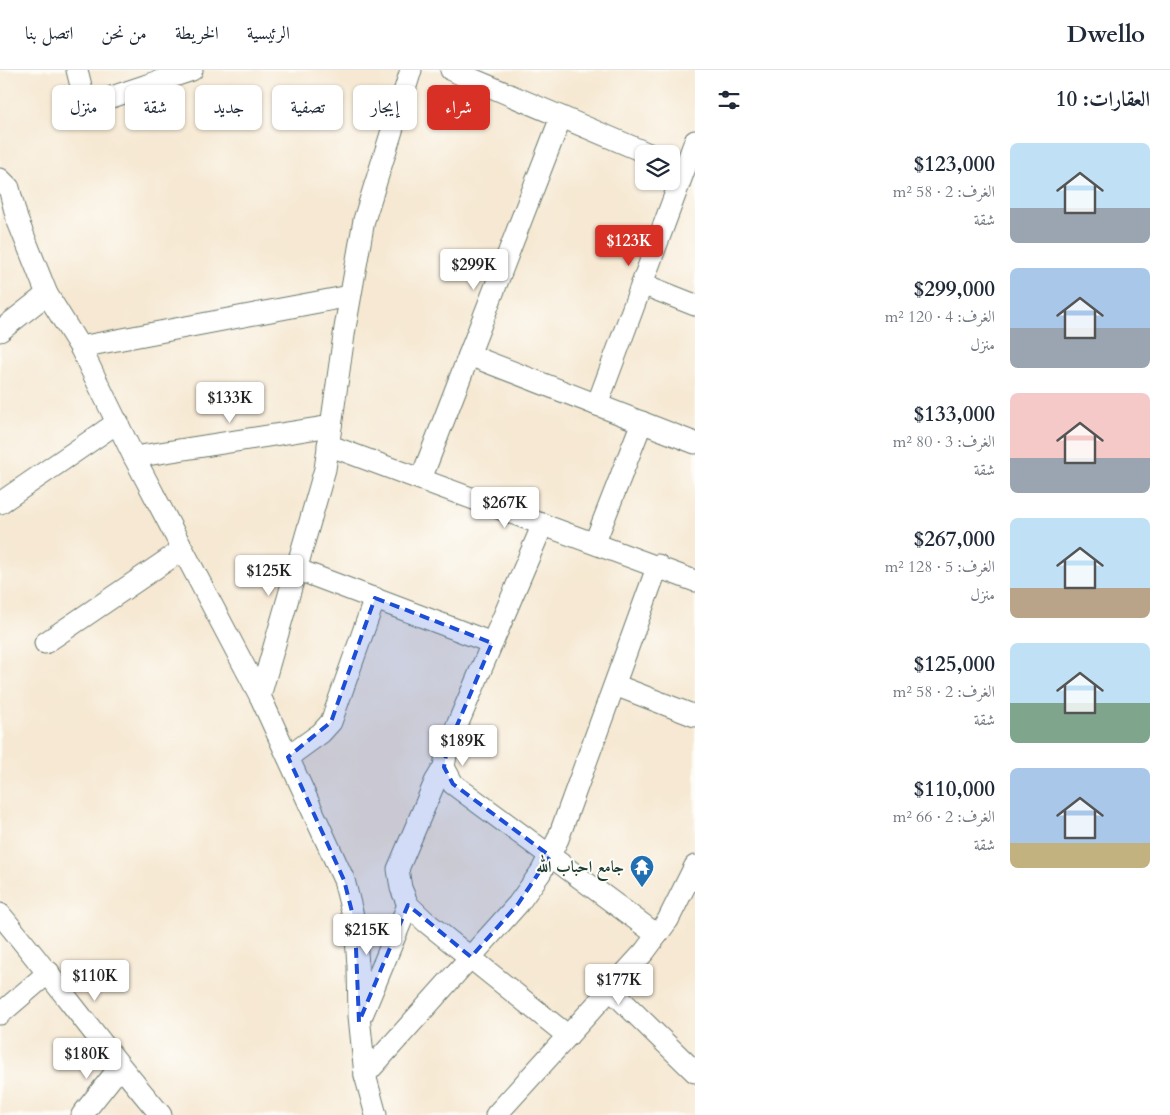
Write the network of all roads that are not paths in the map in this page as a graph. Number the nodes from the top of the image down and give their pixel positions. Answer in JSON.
{"nodes":[{"id":1,"x":77,"y":70,"type":"edge"},
{"id":2,"x":192,"y":70,"type":"edge"},
{"id":3,"x":411,"y":70,"type":"edge"},
{"id":4,"x":451,"y":70,"type":"edge"},
{"id":5,"x":562,"y":117,"type":"junction"},
{"id":6,"x":695,"y":141,"type":"edge"},
{"id":7,"x":635,"y":148,"type":"edge"},
{"id":8,"x":680,"y":163,"type":"edge"},
{"id":9,"x":0,"y":179,"type":"edge"},
{"id":10,"x":671,"y":190,"type":"edge"},
{"id":11,"x":642,"y":284,"type":"junction"},
{"id":12,"x":47,"y":294,"type":"junction"},
{"id":13,"x":350,"y":296,"type":"junction"},
{"id":14,"x":695,"y":305,"type":"edge"},
{"id":15,"x":0,"y":331,"type":"edge"},
{"id":16,"x":80,"y":347,"type":"junction"},
{"id":17,"x":469,"y":355,"type":"junction"},
{"id":18,"x":598,"y":405,"type":"junction"},
{"id":19,"x":118,"y":422,"type":"junction"},
{"id":20,"x":642,"y":422,"type":"junction"},
{"id":21,"x":330,"y":436,"type":"junction"},
{"id":22,"x":695,"y":443,"type":"edge"},
{"id":23,"x":134,"y":458,"type":"junction"},
{"id":24,"x":420,"y":479,"type":"junction"},
{"id":25,"x":0,"y":503,"type":"edge"},
{"id":26,"x":543,"y":524,"type":"junction"},
{"id":27,"x":595,"y":542,"type":"junction"},
{"id":28,"x":182,"y":550,"type":"junction"},
{"id":29,"x":658,"y":565,"type":"junction"},
{"id":30,"x":296,"y":569,"type":"junction"},
{"id":31,"x":695,"y":581,"type":"edge"},
{"id":32,"x":375,"y":598,"type":"junction"},
{"id":33,"x":45,"y":643,"type":"dead end"},
{"id":34,"x":492,"y":643,"type":"junction"},
{"id":35,"x":614,"y":685,"type":"junction"},
{"id":36,"x":260,"y":696,"type":"junction"},
{"id":37,"x":695,"y":716,"type":"edge"},
{"id":38,"x":288,"y":757,"type":"junction"},
{"id":39,"x":444,"y":768,"type":"junction"},
{"id":40,"x":550,"y":856,"type":"junction"},
{"id":41,"x":695,"y":866,"type":"edge"},
{"id":42,"x":408,"y":905,"type":"junction"},
{"id":43,"x":0,"y":914,"type":"edge"},
{"id":44,"x":657,"y":935,"type":"junction"},
{"id":45,"x":471,"y":957,"type":"junction"},
{"id":46,"x":49,"y":972,"type":"junction"},
{"id":47,"x":610,"y":989,"type":"junction"},
{"id":48,"x":0,"y":1014,"type":"edge"},
{"id":49,"x":359,"y":1022,"type":"junction"},
{"id":50,"x":568,"y":1036,"type":"junction"},
{"id":51,"x":120,"y":1068,"type":"junction"},
{"id":52,"x":695,"y":1072,"type":"edge"},
{"id":53,"x":365,"y":1075,"type":"junction"},
{"id":54,"x":82,"y":1115,"type":"edge"},
{"id":55,"x":161,"y":1115,"type":"edge"},
{"id":56,"x":376,"y":1115,"type":"edge"},
{"id":57,"x":496,"y":1115,"type":"edge"}],
"edges":[{"from":1,"to":2,"type":"street"},
{"from":3,"to":13,"type":"street"},
{"from":4,"to":5,"type":"street"},
{"from":5,"to":7,"type":"street"},
{"from":5,"to":17,"type":"street"},
{"from":6,"to":8,"type":"street"},
{"from":9,"to":12,"type":"street"},
{"from":10,"to":11,"type":"street"},
{"from":11,"to":14,"type":"street"},
{"from":11,"to":18,"type":"street"},
{"from":12,"to":15,"type":"street"},
{"from":12,"to":16,"type":"street"},
{"from":13,"to":16,"type":"street"},
{"from":13,"to":21,"type":"street"},
{"from":16,"to":19,"type":"street"},
{"from":17,"to":18,"type":"street"},
{"from":17,"to":24,"type":"street"},
{"from":18,"to":20,"type":"street"},
{"from":19,"to":23,"type":"street"},
{"from":19,"to":25,"type":"street"},
{"from":20,"to":22,"type":"street"},
{"from":20,"to":27,"type":"street"},
{"from":21,"to":23,"type":"street"},
{"from":21,"to":24,"type":"street"},
{"from":21,"to":30,"type":"street"},
{"from":23,"to":28,"type":"street"},
{"from":24,"to":26,"type":"street"},
{"from":26,"to":27,"type":"street"},
{"from":26,"to":34,"type":"street"},
{"from":27,"to":29,"type":"street"},
{"from":28,"to":33,"type":"street"},
{"from":28,"to":36,"type":"street"},
{"from":29,"to":31,"type":"street"},
{"from":29,"to":35,"type":"street"},
{"from":30,"to":32,"type":"street"},
{"from":30,"to":36,"type":"street"},
{"from":32,"to":34,"type":"street"},
{"from":32,"to":38,"type":"street"},
{"from":34,"to":39,"type":"street"},
{"from":35,"to":37,"type":"street"},
{"from":35,"to":40,"type":"street"},
{"from":36,"to":38,"type":"street"},
{"from":38,"to":49,"type":"street"},
{"from":39,"to":40,"type":"street"},
{"from":39,"to":42,"type":"street"},
{"from":40,"to":44,"type":"street"},
{"from":40,"to":45,"type":"street"},
{"from":41,"to":44,"type":"street"},
{"from":42,"to":45,"type":"street"},
{"from":42,"to":49,"type":"street"},
{"from":43,"to":46,"type":"street"},
{"from":44,"to":47,"type":"street"},
{"from":45,"to":50,"type":"street"},
{"from":45,"to":53,"type":"street"},
{"from":46,"to":48,"type":"street"},
{"from":46,"to":51,"type":"street"},
{"from":47,"to":50,"type":"street"},
{"from":47,"to":52,"type":"street"},
{"from":49,"to":53,"type":"street"},
{"from":50,"to":57,"type":"street"},
{"from":51,"to":54,"type":"street"},
{"from":51,"to":55,"type":"street"},
{"from":53,"to":56,"type":"street"}]}
